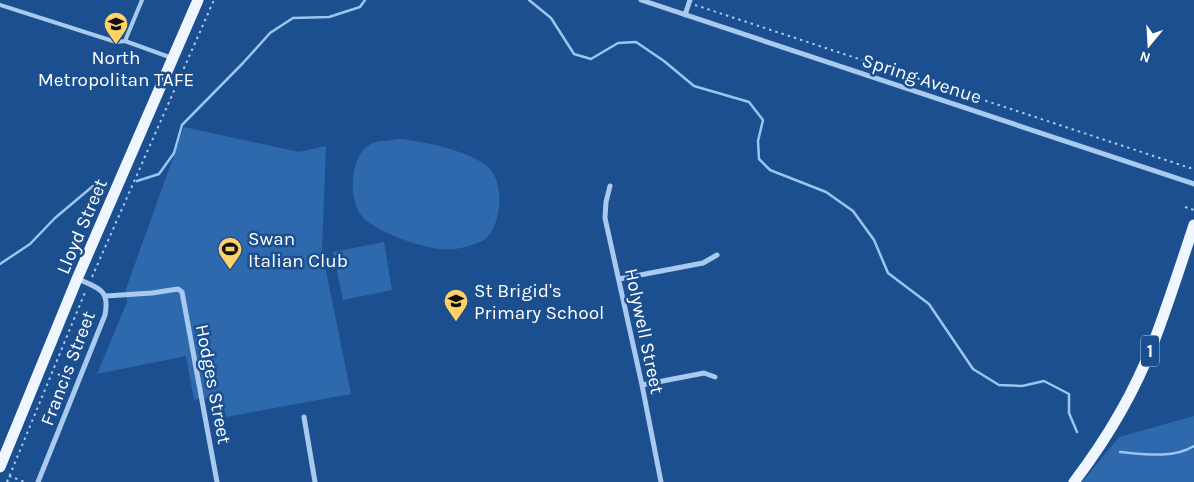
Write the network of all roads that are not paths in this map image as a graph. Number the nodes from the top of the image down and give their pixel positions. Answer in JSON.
{"nodes":[{"id":1,"x":6,"y":0,"type":"edge"},
{"id":2,"x":142,"y":0,"type":"edge"},
{"id":3,"x":198,"y":0,"type":"edge"},
{"id":4,"x":641,"y":0,"type":"edge"},
{"id":5,"x":690,"y":1,"type":"edge"},
{"id":6,"x":2,"y":5,"type":"edge"},
{"id":7,"x":685,"y":15,"type":"junction"},
{"id":8,"x":125,"y":41,"type":"junction"},
{"id":9,"x":173,"y":58,"type":"junction"},
{"id":10,"x":1194,"y":184,"type":"edge"},
{"id":11,"x":610,"y":186,"type":"dead end"},
{"id":12,"x":1194,"y":225,"type":"edge"},
{"id":13,"x":717,"y":254,"type":"dead end"},
{"id":14,"x":77,"y":279,"type":"junction"},
{"id":15,"x":619,"y":279,"type":"junction"},
{"id":16,"x":106,"y":296,"type":"junction"},
{"id":17,"x":715,"y":376,"type":"dead end"},
{"id":18,"x":642,"y":385,"type":"junction"},
{"id":19,"x":304,"y":416,"type":"dead end"},
{"id":20,"x":2,"y":470,"type":"edge"},
{"id":21,"x":38,"y":482,"type":"edge"},
{"id":22,"x":217,"y":482,"type":"edge"},
{"id":23,"x":315,"y":482,"type":"edge"},
{"id":24,"x":661,"y":482,"type":"edge"},
{"id":25,"x":1074,"y":482,"type":"edge"}],
"edges":[{"from":1,"to":6,"type":"lane"},
{"from":2,"to":8,"type":"lane"},
{"from":3,"to":9,"type":"main road","name":"Lloyd Street"},
{"from":4,"to":7,"type":"street","name":"Spring Avenue"},
{"from":5,"to":7,"type":"street"},
{"from":6,"to":8,"type":"lane"},
{"from":7,"to":10,"type":"street","name":"Spring Avenue"},
{"from":8,"to":9,"type":"lane"},
{"from":9,"to":14,"type":"main road","name":"Lloyd Street"},
{"from":11,"to":15,"type":"street","name":"Holywell Street"},
{"from":12,"to":25,"type":"main road","number":"1"},
{"from":13,"to":15,"type":"street"},
{"from":14,"to":16,"type":"street","name":"Francis Street"},
{"from":14,"to":20,"type":"main road","name":"Lloyd Street"},
{"from":15,"to":18,"type":"street","name":"Holywell Street"},
{"from":16,"to":21,"type":"street","name":"Francis Street"},
{"from":16,"to":22,"type":"street","name":"Hodges Street"},
{"from":17,"to":18,"type":"street"},
{"from":18,"to":24,"type":"street","name":"Holywell Street"},
{"from":19,"to":23,"type":"street"}]}
